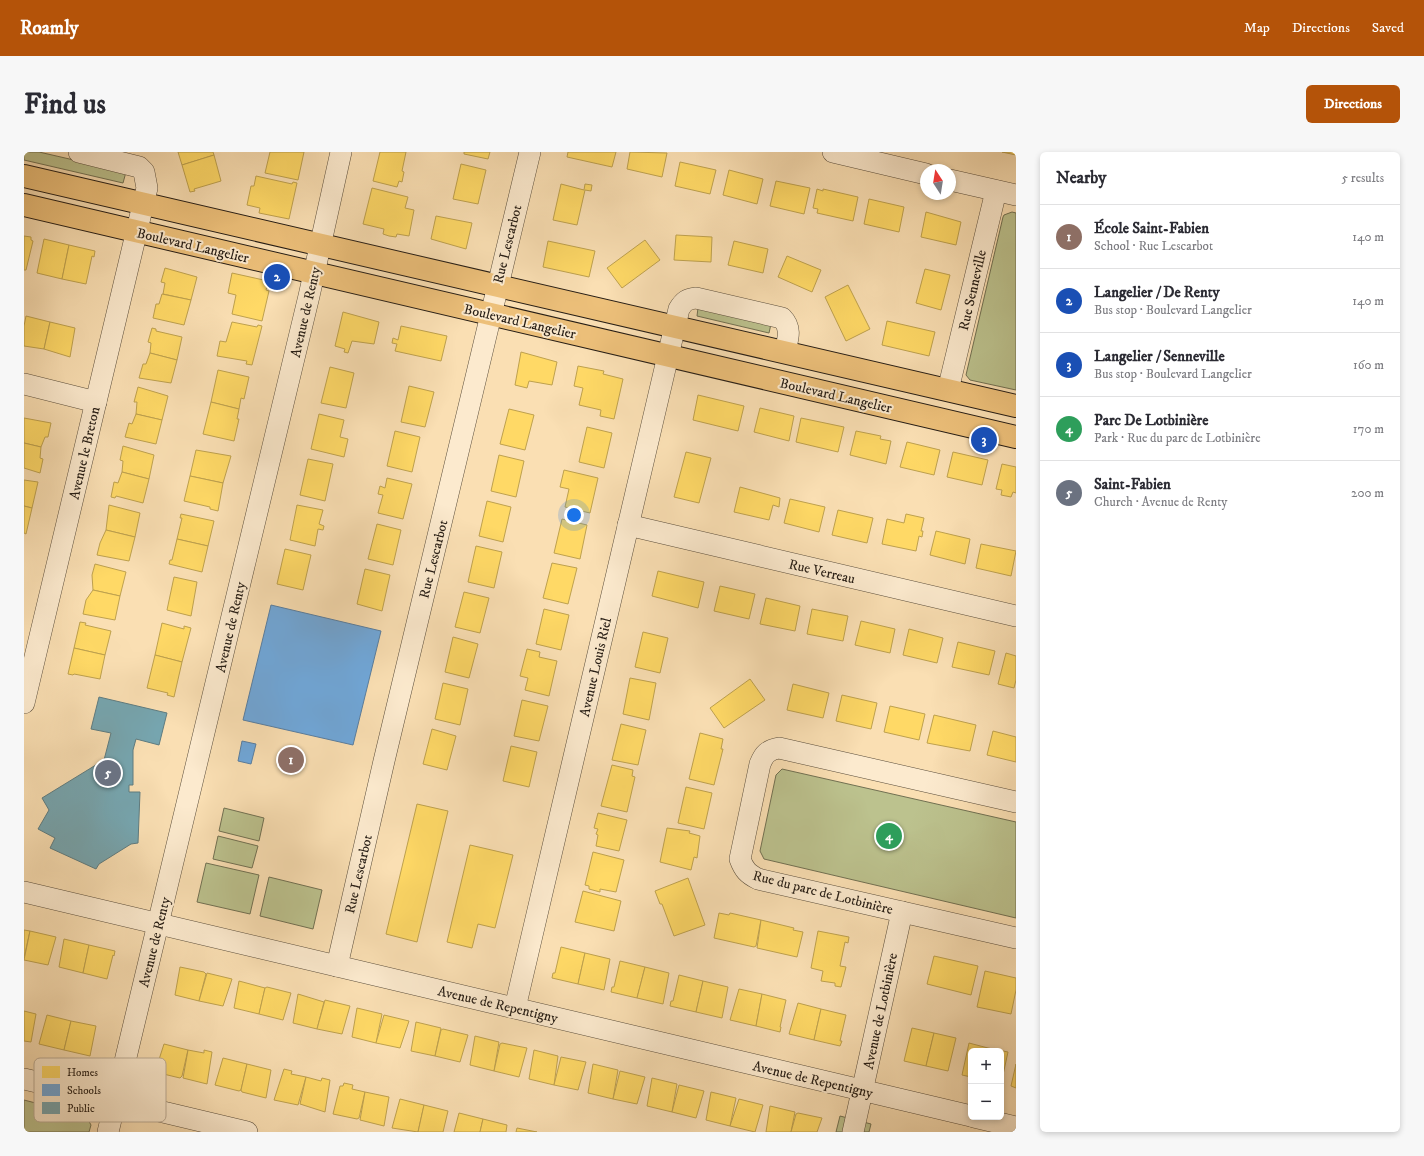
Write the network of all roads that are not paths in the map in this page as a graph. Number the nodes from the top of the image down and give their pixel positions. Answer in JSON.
{"nodes":[{"id":1,"x":79,"y":152,"type":"edge"},
{"id":2,"x":341,"y":152,"type":"edge"},
{"id":3,"x":530,"y":152,"type":"edge"},
{"id":4,"x":833,"y":152,"type":"edge"},
{"id":5,"x":920,"y":173,"type":"edge"},
{"id":6,"x":24,"y":176,"type":"edge"},
{"id":7,"x":956,"y":181,"type":"edge"},
{"id":8,"x":996,"y":190,"type":"junction"},
{"id":9,"x":1016,"y":195,"type":"edge"},
{"id":10,"x":144,"y":203,"type":"junction"},
{"id":11,"x":24,"y":205,"type":"edge"},
{"id":12,"x":136,"y":231,"type":"junction"},
{"id":13,"x":320,"y":245,"type":"junction"},
{"id":14,"x":314,"y":273,"type":"junction"},
{"id":15,"x":497,"y":285,"type":"junction"},
{"id":16,"x":490,"y":314,"type":"junction"},
{"id":17,"x":675,"y":326,"type":"junction"},
{"id":18,"x":785,"y":351,"type":"junction"},
{"id":19,"x":669,"y":355,"type":"junction"},
{"id":20,"x":24,"y":384,"type":"edge"},
{"id":21,"x":948,"y":390,"type":"junction"},
{"id":22,"x":96,"y":402,"type":"junction"},
{"id":23,"x":1016,"y":406,"type":"edge"},
{"id":24,"x":1016,"y":437,"type":"edge"},
{"id":25,"x":628,"y":525,"type":"junction"},
{"id":26,"x":1016,"y":616,"type":"edge"},
{"id":27,"x":24,"y":703,"type":"edge"},
{"id":28,"x":1016,"y":802,"type":"edge"},
{"id":29,"x":24,"y":892,"type":"edge"},
{"id":30,"x":902,"y":912,"type":"junction"},
{"id":31,"x":159,"y":923,"type":"junction"},
{"id":32,"x":1016,"y":938,"type":"edge"},
{"id":33,"x":336,"y":966,"type":"junction"},
{"id":34,"x":515,"y":1008,"type":"junction"},
{"id":35,"x":126,"y":1058,"type":"edge"},
{"id":36,"x":24,"y":1079,"type":"edge"},
{"id":37,"x":34,"y":1081,"type":"edge"},
{"id":38,"x":863,"y":1091,"type":"junction"},
{"id":39,"x":166,"y":1113,"type":"edge"},
{"id":40,"x":968,"y":1116,"type":"edge"},
{"id":41,"x":985,"y":1120,"type":"edge"},
{"id":42,"x":111,"y":1122,"type":"edge"},
{"id":43,"x":1016,"y":1127,"type":"edge"},
{"id":44,"x":108,"y":1132,"type":"edge"},
{"id":45,"x":247,"y":1132,"type":"edge"},
{"id":46,"x":853,"y":1132,"type":"edge"}],
"edges":[{"from":1,"to":10,"type":"street"},
{"from":2,"to":13,"type":"street","name":"Avenue de Renty"},
{"from":3,"to":15,"type":"street","name":"Rue Lescarbot"},
{"from":4,"to":5,"type":"street"},
{"from":6,"to":10,"type":"main road"},
{"from":7,"to":8,"type":"street"},
{"from":8,"to":9,"type":"street"},
{"from":8,"to":21,"type":"street","name":"Rue Senneville"},
{"from":10,"to":12,"type":"street","name":"Avenue le Breton"},
{"from":10,"to":13,"type":"main road"},
{"from":11,"to":12,"type":"main road","name":"Boulevard Langelier"},
{"from":12,"to":14,"type":"main road","name":"Boulevard Langelier"},
{"from":12,"to":22,"type":"street","name":"Avenue le Breton"},
{"from":13,"to":14,"type":"street","name":"Avenue de Renty"},
{"from":13,"to":15,"type":"main road"},
{"from":14,"to":16,"type":"main road","name":"Boulevard Langelier"},
{"from":14,"to":31,"type":"street","name":"Avenue de Renty"},
{"from":15,"to":16,"type":"street","name":"Rue Lescarbot"},
{"from":15,"to":17,"type":"main road"},
{"from":16,"to":19,"type":"main road","name":"Boulevard Langelier"},
{"from":16,"to":33,"type":"street","name":"Rue Lescarbot"},
{"from":17,"to":18,"type":"main road"},
{"from":17,"to":18,"type":"street","name":"Avenue Louis Riel"},
{"from":17,"to":19,"type":"street","name":"Avenue Louis Riel"},
{"from":18,"to":21,"type":"main road"},
{"from":19,"to":24,"type":"main road","name":"Boulevard Langelier"},
{"from":19,"to":25,"type":"street","name":"Avenue Louis Riel"},
{"from":20,"to":22,"type":"street"},
{"from":21,"to":23,"type":"main road"},
{"from":22,"to":27,"type":"street","name":"Avenue le Breton"},
{"from":25,"to":26,"type":"street","name":"Rue Verreau"},
{"from":25,"to":34,"type":"street","name":"Avenue Louis Riel"},
{"from":28,"to":30,"type":"street","name":"Rue du parc de Lotbinière"},
{"from":29,"to":31,"type":"street","name":"Avenue de Repentigny"},
{"from":30,"to":32,"type":"street","name":"Rue du parc de Lotbinière"},
{"from":30,"to":38,"type":"street","name":"Avenue de Lotbinière"},
{"from":31,"to":33,"type":"street","name":"Avenue de Repentigny"},
{"from":31,"to":35,"type":"street","name":"Avenue de Renty"},
{"from":33,"to":34,"type":"street","name":"Avenue de Repentigny"},
{"from":34,"to":38,"type":"street","name":"Avenue de Repentigny"},
{"from":36,"to":37,"type":"street"},
{"from":38,"to":40,"type":"street","name":"Avenue de Repentigny"},
{"from":38,"to":46,"type":"street","name":"Avenue de Lotbinière"},
{"from":39,"to":45,"type":"street"},
{"from":41,"to":43,"type":"street","name":"Avenue de Repentigny"},
{"from":42,"to":44,"type":"street","name":"Avenue de Renty"}]}
